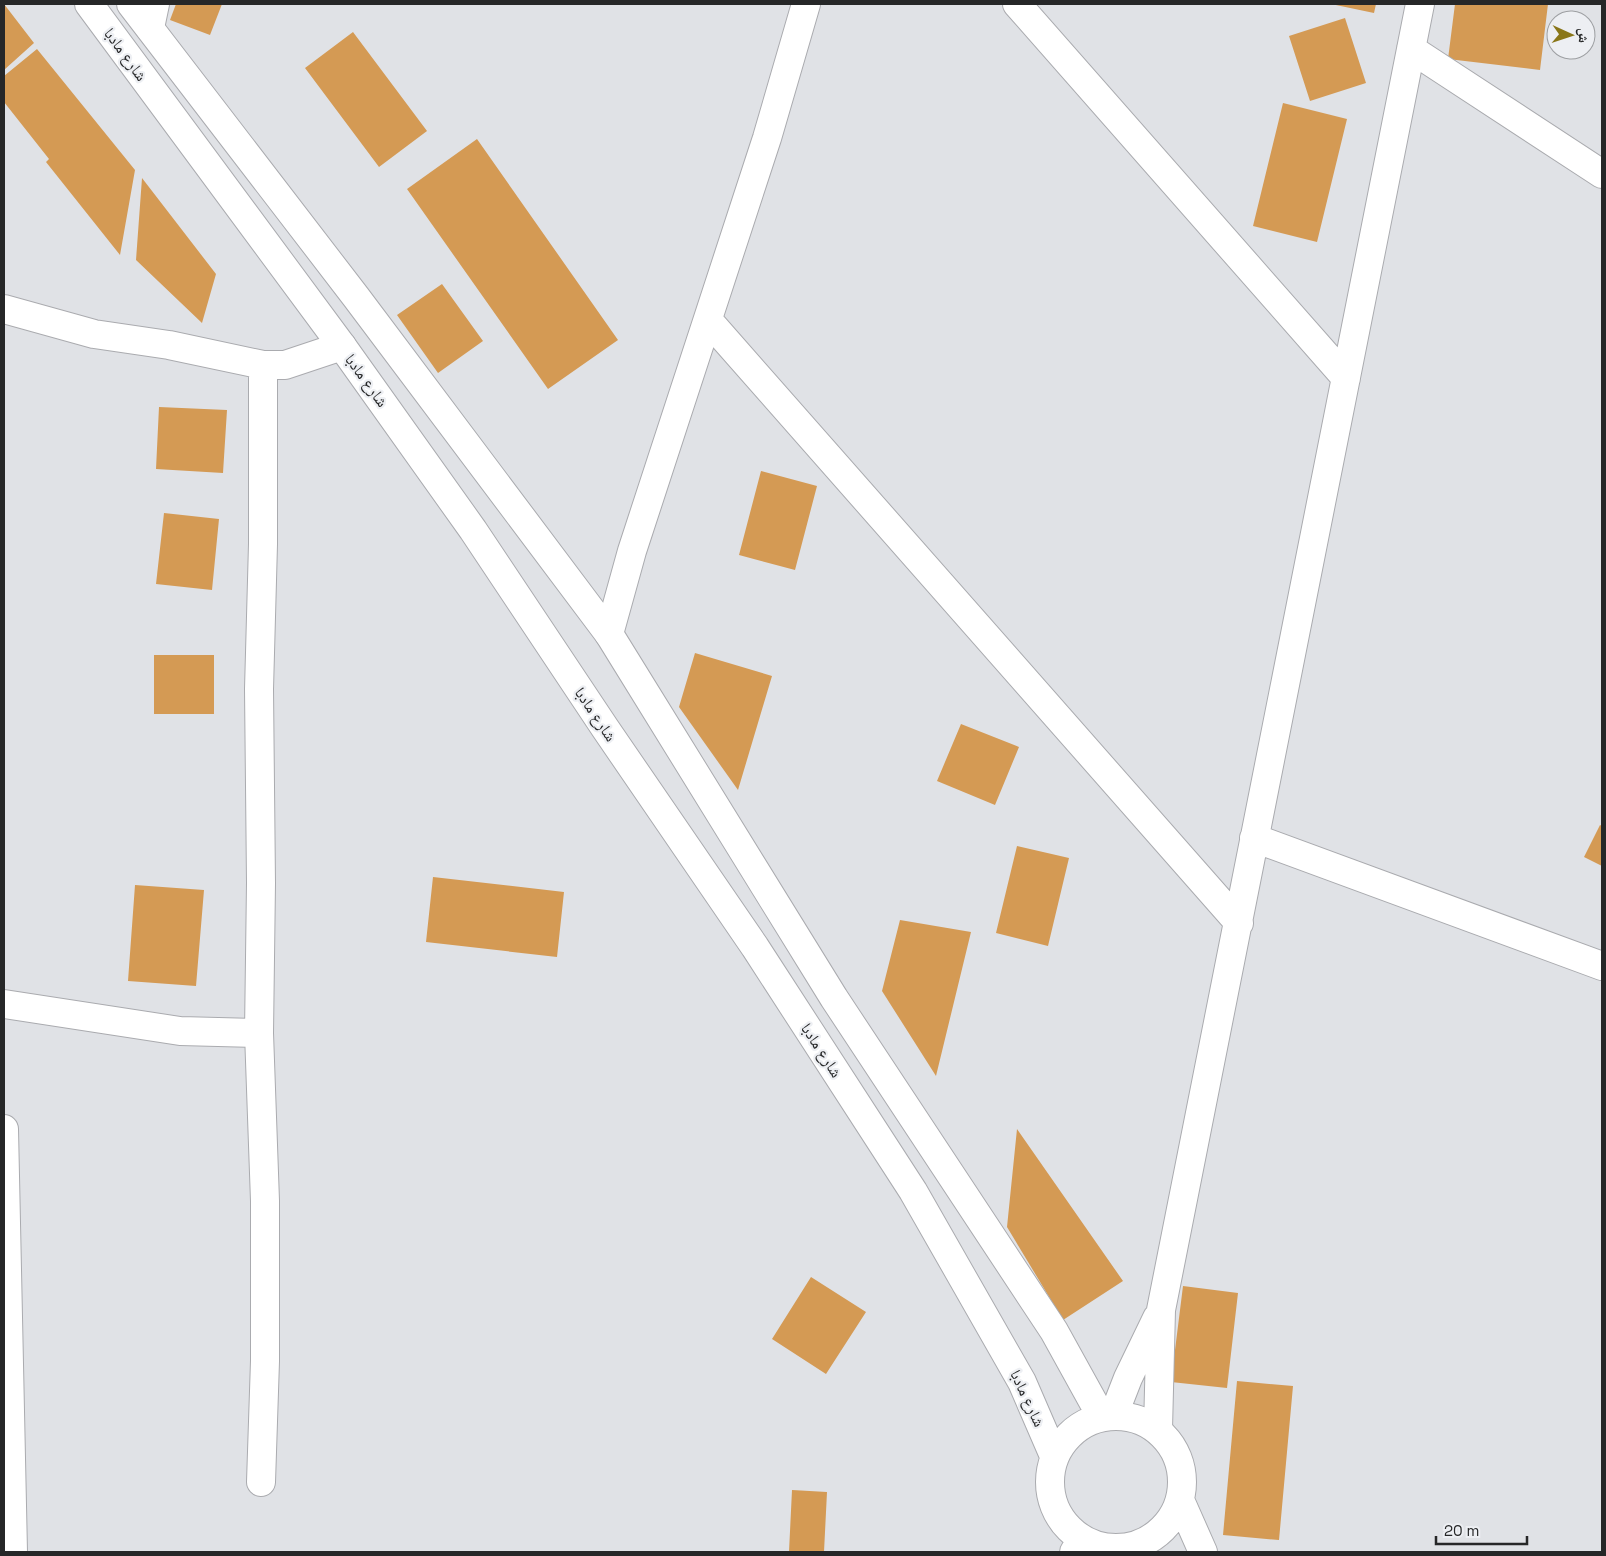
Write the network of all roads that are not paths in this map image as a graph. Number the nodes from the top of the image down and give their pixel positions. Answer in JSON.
{"nodes":[{"id":1,"x":89,"y":4,"type":"edge"},
{"id":2,"x":131,"y":4,"type":"edge"},
{"id":3,"x":806,"y":4,"type":"edge"},
{"id":4,"x":1017,"y":4,"type":"edge"},
{"id":5,"x":1420,"y":4,"type":"edge"},
{"id":6,"x":152,"y":16,"type":"edge"},
{"id":7,"x":1411,"y":49,"type":"junction"},
{"id":8,"x":1602,"y":174,"type":"edge"},
{"id":9,"x":4,"y":309,"type":"edge"},
{"id":10,"x":708,"y":320,"type":"junction"},
{"id":11,"x":342,"y":346,"type":"junction"},
{"id":12,"x":262,"y":365,"type":"junction"},
{"id":13,"x":1346,"y":378,"type":"junction"},
{"id":14,"x":609,"y":634,"type":"junction"},
{"id":15,"x":1254,"y":838,"type":"junction"},
{"id":16,"x":1239,"y":923,"type":"junction"},
{"id":17,"x":1602,"y":966,"type":"edge"},
{"id":18,"x":4,"y":1004,"type":"edge"},
{"id":19,"x":259,"y":1033,"type":"junction"},
{"id":20,"x":4,"y":1129,"type":"edge"},
{"id":21,"x":1160,"y":1310,"type":"junction"},
{"id":22,"x":1107,"y":1415,"type":"junction"},
{"id":23,"x":1158,"y":1430,"type":"junction"},
{"id":24,"x":1054,"y":1456,"type":"junction"},
{"id":25,"x":261,"y":1482,"type":"dead end"},
{"id":26,"x":1180,"y":1500,"type":"junction"},
{"id":27,"x":1078,"y":1546,"type":"edge"},
{"id":28,"x":1119,"y":1551,"type":"edge"},
{"id":29,"x":13,"y":1552,"type":"edge"},
{"id":30,"x":1203,"y":1552,"type":"edge"}],
"edges":[{"from":1,"to":11,"type":"street","name":"شارع مادبا"},
{"from":2,"to":6,"type":"street","name":"شارع مادبا"},
{"from":3,"to":10,"type":"street"},
{"from":4,"to":13,"type":"street"},
{"from":5,"to":7,"type":"street"},
{"from":6,"to":14,"type":"street","name":"شارع مادبا"},
{"from":7,"to":8,"type":"street"},
{"from":7,"to":13,"type":"street"},
{"from":9,"to":12,"type":"street"},
{"from":10,"to":14,"type":"street"},
{"from":10,"to":16,"type":"street"},
{"from":11,"to":12,"type":"street"},
{"from":11,"to":24,"type":"street","name":"شارع مادبا"},
{"from":12,"to":19,"type":"street"},
{"from":13,"to":15,"type":"street"},
{"from":14,"to":22,"type":"street","name":"شارع مادبا"},
{"from":15,"to":16,"type":"street"},
{"from":15,"to":17,"type":"street"},
{"from":16,"to":21,"type":"street"},
{"from":18,"to":19,"type":"street"},
{"from":19,"to":25,"type":"street"},
{"from":20,"to":29,"type":"street"},
{"from":21,"to":22,"type":"street"},
{"from":21,"to":23,"type":"street"},
{"from":22,"to":23,"type":"street"},
{"from":22,"to":24,"type":"street"},
{"from":23,"to":26,"type":"street"},
{"from":24,"to":27,"type":"street"},
{"from":26,"to":28,"type":"street"},
{"from":26,"to":30,"type":"street"},
{"from":27,"to":28,"type":"street"}]}
